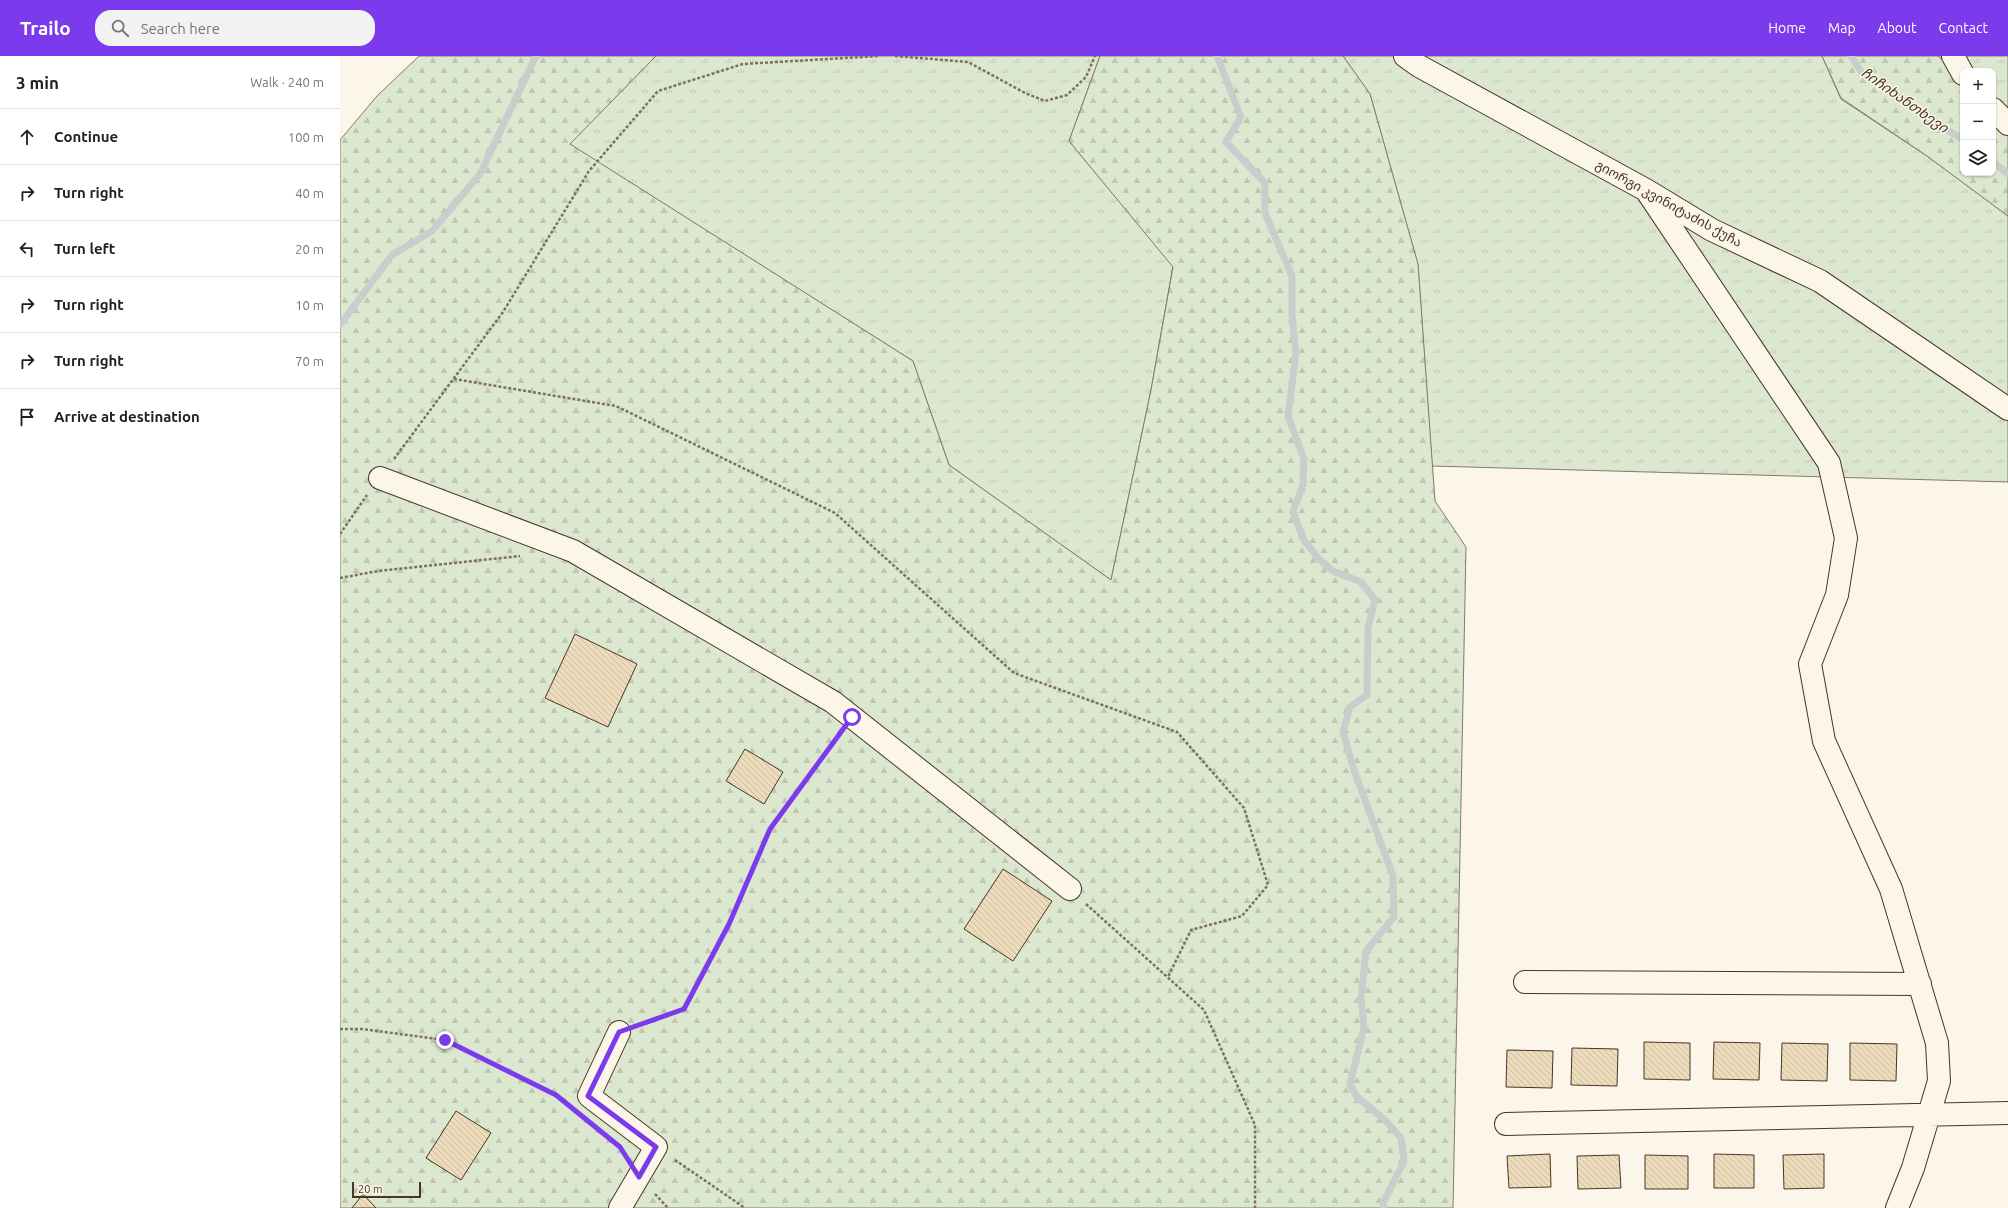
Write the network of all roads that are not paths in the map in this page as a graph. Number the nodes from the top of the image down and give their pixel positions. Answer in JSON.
{"nodes":[{"id":1,"x":1405,"y":56,"type":"edge"},
{"id":2,"x":1953,"y":56,"type":"edge"},
{"id":3,"x":1960,"y":69,"type":"edge"},
{"id":4,"x":1996,"y":111,"type":"edge"},
{"id":5,"x":2008,"y":124,"type":"edge"},
{"id":6,"x":1646,"y":190,"type":"junction"},
{"id":7,"x":2008,"y":409,"type":"edge"},
{"id":8,"x":380,"y":478,"type":"road end"},
{"id":9,"x":1070,"y":889,"type":"road end"},
{"id":10,"x":1525,"y":982,"type":"dead end"},
{"id":11,"x":1920,"y":984,"type":"junction"},
{"id":12,"x":619,"y":1032,"type":"road end"},
{"id":13,"x":2008,"y":1113,"type":"edge"},
{"id":14,"x":1929,"y":1114,"type":"junction"},
{"id":15,"x":1506,"y":1124,"type":"dead end"},
{"id":16,"x":620,"y":1208,"type":"edge"},
{"id":17,"x":1897,"y":1208,"type":"edge"}],
"edges":[{"from":1,"to":6,"type":"street","name":"გიორგი კვინიტაძის ქუჩა"},
{"from":2,"to":3,"type":"street"},
{"from":4,"to":5,"type":"street"},
{"from":6,"to":7,"type":"street","name":"გიორგი კვინიტაძის ქუჩა"},
{"from":6,"to":11,"type":"street"},
{"from":8,"to":9,"type":"street"},
{"from":10,"to":11,"type":"street"},
{"from":11,"to":14,"type":"street"},
{"from":12,"to":16,"type":"street"},
{"from":13,"to":14,"type":"street"},
{"from":14,"to":15,"type":"street"},
{"from":14,"to":17,"type":"street"}]}
